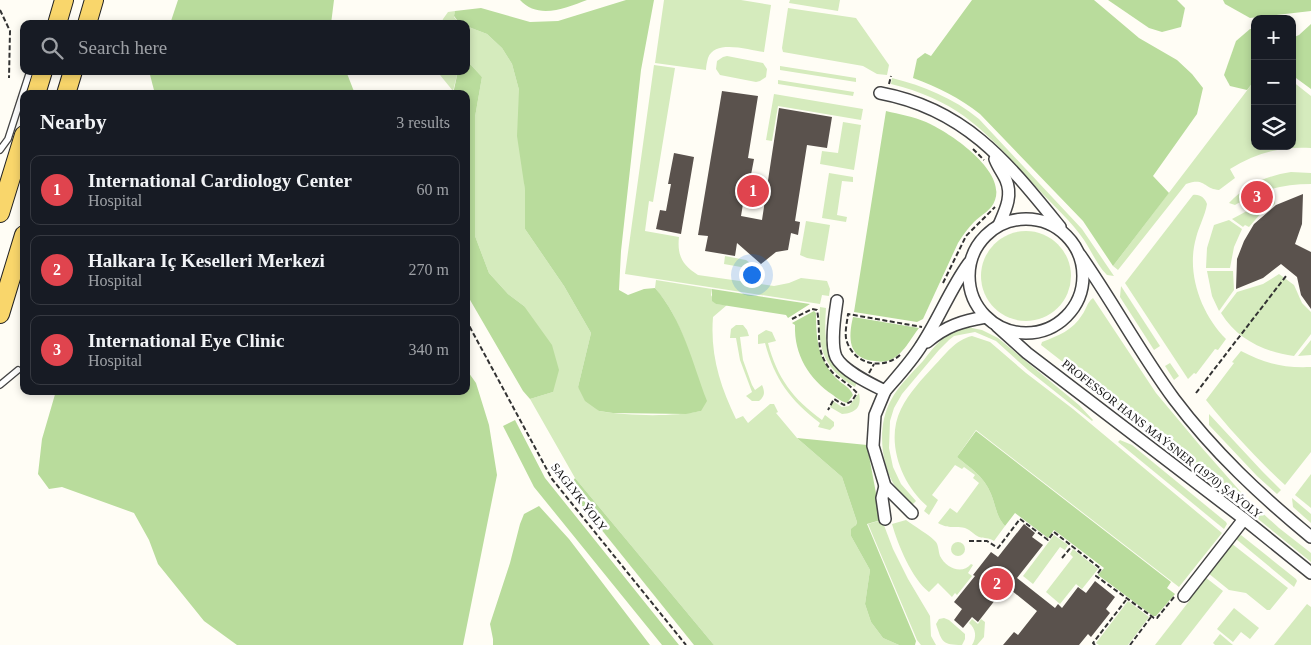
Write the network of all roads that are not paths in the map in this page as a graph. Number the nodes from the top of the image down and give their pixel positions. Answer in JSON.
{"nodes":[{"id":1,"x":64,"y":0,"type":"edge"},
{"id":2,"x":94,"y":0,"type":"edge"},
{"id":3,"x":58,"y":20,"type":"edge"},
{"id":4,"x":88,"y":20,"type":"edge"},
{"id":5,"x":29,"y":75,"type":"edge"},
{"id":6,"x":42,"y":75,"type":"edge"},
{"id":7,"x":24,"y":90,"type":"edge"},
{"id":8,"x":37,"y":90,"type":"edge"},
{"id":9,"x":883,"y":94,"type":"road end"},
{"id":10,"x":20,"y":102,"type":"edge"},
{"id":11,"x":20,"y":148,"type":"edge"},
{"id":12,"x":0,"y":150,"type":"edge"},
{"id":13,"x":992,"y":150,"type":"junction"},
{"id":14,"x":0,"y":213,"type":"edge"},
{"id":15,"x":999,"y":225,"type":"junction"},
{"id":16,"x":1065,"y":233,"type":"junction"},
{"id":17,"x":20,"y":248,"type":"edge"},
{"id":18,"x":1080,"y":255,"type":"junction"},
{"id":19,"x":970,"y":261,"type":"junction"},
{"id":20,"x":837,"y":301,"type":"dead end"},
{"id":21,"x":0,"y":314,"type":"edge"},
{"id":22,"x":986,"y":317,"type":"junction"},
{"id":23,"x":997,"y":326,"type":"junction"},
{"id":24,"x":920,"y":348,"type":"junction"},
{"id":25,"x":18,"y":370,"type":"dead end"},
{"id":26,"x":0,"y":385,"type":"edge"},
{"id":27,"x":885,"y":392,"type":"junction"},
{"id":28,"x":885,"y":486,"type":"junction"},
{"id":29,"x":912,"y":513,"type":"dead end"},
{"id":30,"x":885,"y":519,"type":"dead end"},
{"id":31,"x":1244,"y":519,"type":"junction"},
{"id":32,"x":1311,"y":537,"type":"edge"},
{"id":33,"x":1311,"y":573,"type":"edge"},
{"id":34,"x":1182,"y":593,"type":"road end"}],
"edges":[{"from":1,"to":3,"type":"main road"},
{"from":2,"to":4,"type":"main road"},
{"from":5,"to":7,"type":"lane"},
{"from":6,"to":8,"type":"main road"},
{"from":9,"to":13,"type":"street"},
{"from":10,"to":12,"type":"lane"},
{"from":11,"to":14,"type":"main road"},
{"from":13,"to":15,"type":"street"},
{"from":13,"to":16,"type":"street"},
{"from":15,"to":16,"type":"street"},
{"from":15,"to":19,"type":"street"},
{"from":16,"to":18,"type":"street"},
{"from":17,"to":21,"type":"main road"},
{"from":18,"to":23,"type":"street"},
{"from":18,"to":32,"type":"street","name":"PROFESSOR HANS MAÝSNER (1970) ŞAÝOLY"},
{"from":19,"to":22,"type":"street"},
{"from":19,"to":24,"type":"street"},
{"from":20,"to":27,"type":"street"},
{"from":22,"to":23,"type":"street"},
{"from":22,"to":24,"type":"street"},
{"from":23,"to":31,"type":"street","name":"PROFESSOR HANS MAÝSNER (1970) ŞAÝOLY"},
{"from":24,"to":27,"type":"street"},
{"from":25,"to":26,"type":"lane"},
{"from":27,"to":28,"type":"street"},
{"from":28,"to":29,"type":"street"},
{"from":28,"to":30,"type":"street"},
{"from":31,"to":33,"type":"street","name":"PROFESSOR HANS MAÝSNER (1970) ŞAÝOLY"},
{"from":31,"to":34,"type":"street"}]}
